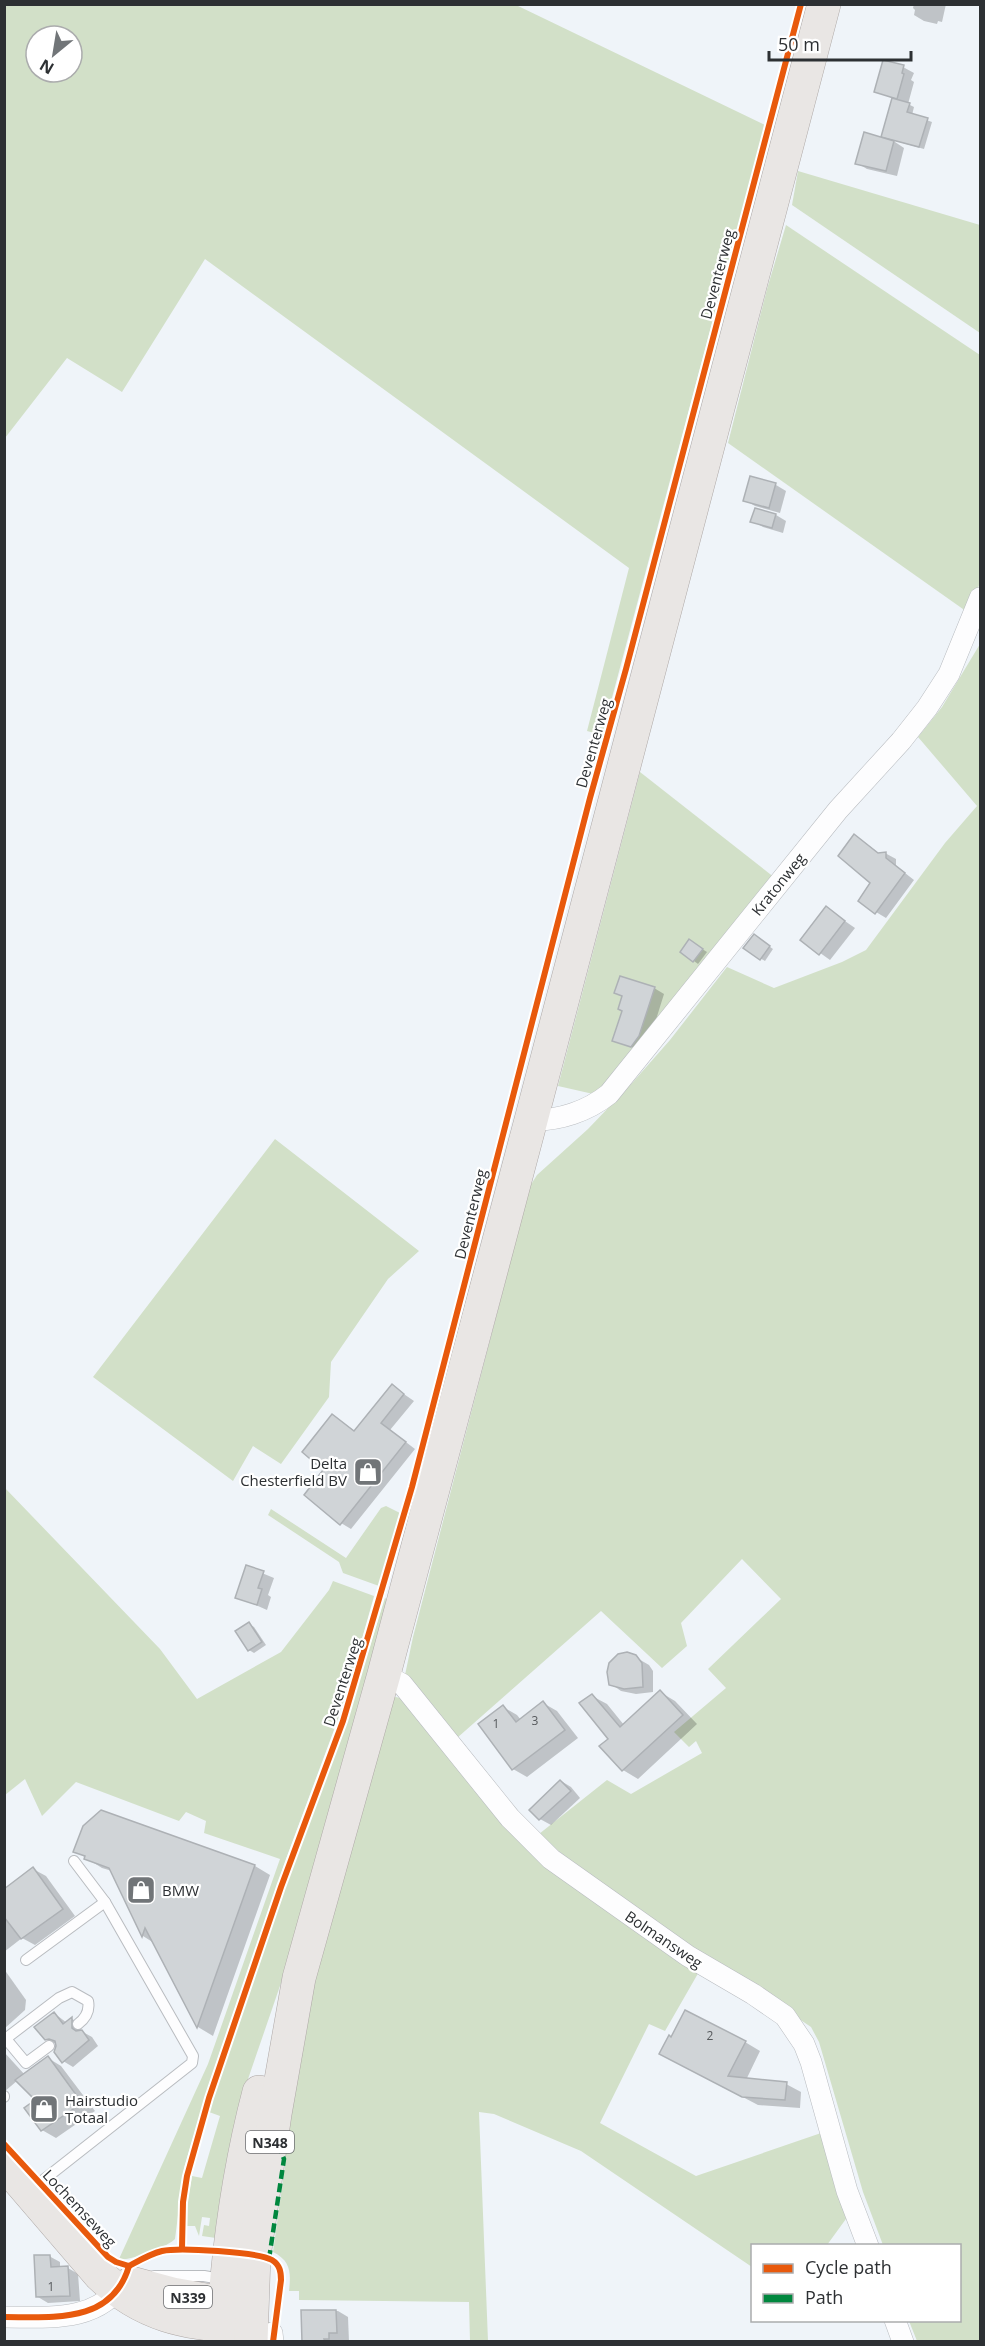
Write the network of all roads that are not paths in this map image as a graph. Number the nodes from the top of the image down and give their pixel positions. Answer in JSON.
{"nodes":[{"id":1,"x":824,"y":4,"type":"edge"},
{"id":2,"x":981,"y":598,"type":"edge"},
{"id":3,"x":531,"y":1120,"type":"junction"},
{"id":4,"x":384,"y":1674,"type":"junction"},
{"id":5,"x":74,"y":1861,"type":"dead end"},
{"id":6,"x":105,"y":1902,"type":"junction"},
{"id":7,"x":26,"y":1960,"type":"dead end"},
{"id":8,"x":78,"y":2024,"type":"dead end"},
{"id":9,"x":5,"y":2039,"type":"edge"},
{"id":10,"x":49,"y":2046,"type":"dead end"},
{"id":11,"x":4,"y":2163,"type":"edge"},
{"id":12,"x":30,"y":2192,"type":"junction"},
{"id":13,"x":867,"y":2244,"type":"edge"},
{"id":14,"x":121,"y":2286,"type":"junction"},
{"id":15,"x":4,"y":2317,"type":"edge"},
{"id":16,"x":896,"y":2322,"type":"edge"},
{"id":17,"x":244,"y":2323,"type":"edge"},
{"id":18,"x":903,"y":2342,"type":"edge"}],
"edges":[{"from":1,"to":3,"type":"main road","number":"N348"},
{"from":2,"to":3,"type":"street","name":"Kratonweg"},
{"from":3,"to":4,"type":"main road","number":"N348"},
{"from":4,"to":13,"type":"street","name":"Bolmansweg"},
{"from":4,"to":17,"type":"main road","number":"N348"},
{"from":5,"to":6,"type":"lane"},
{"from":6,"to":7,"type":"lane"},
{"from":6,"to":12,"type":"lane"},
{"from":8,"to":9,"type":"lane"},
{"from":9,"to":10,"type":"lane"},
{"from":11,"to":12,"type":"main road","name":"Lochemseweg","number":"N339"},
{"from":12,"to":14,"type":"main road","name":"Lochemseweg","number":"N339"},
{"from":14,"to":15,"type":"street"},
{"from":14,"to":17,"type":"main road","name":"Lochemseweg","number":"N339"},
{"from":14,"to":17,"type":"lane"},
{"from":16,"to":18,"type":"street"}]}
